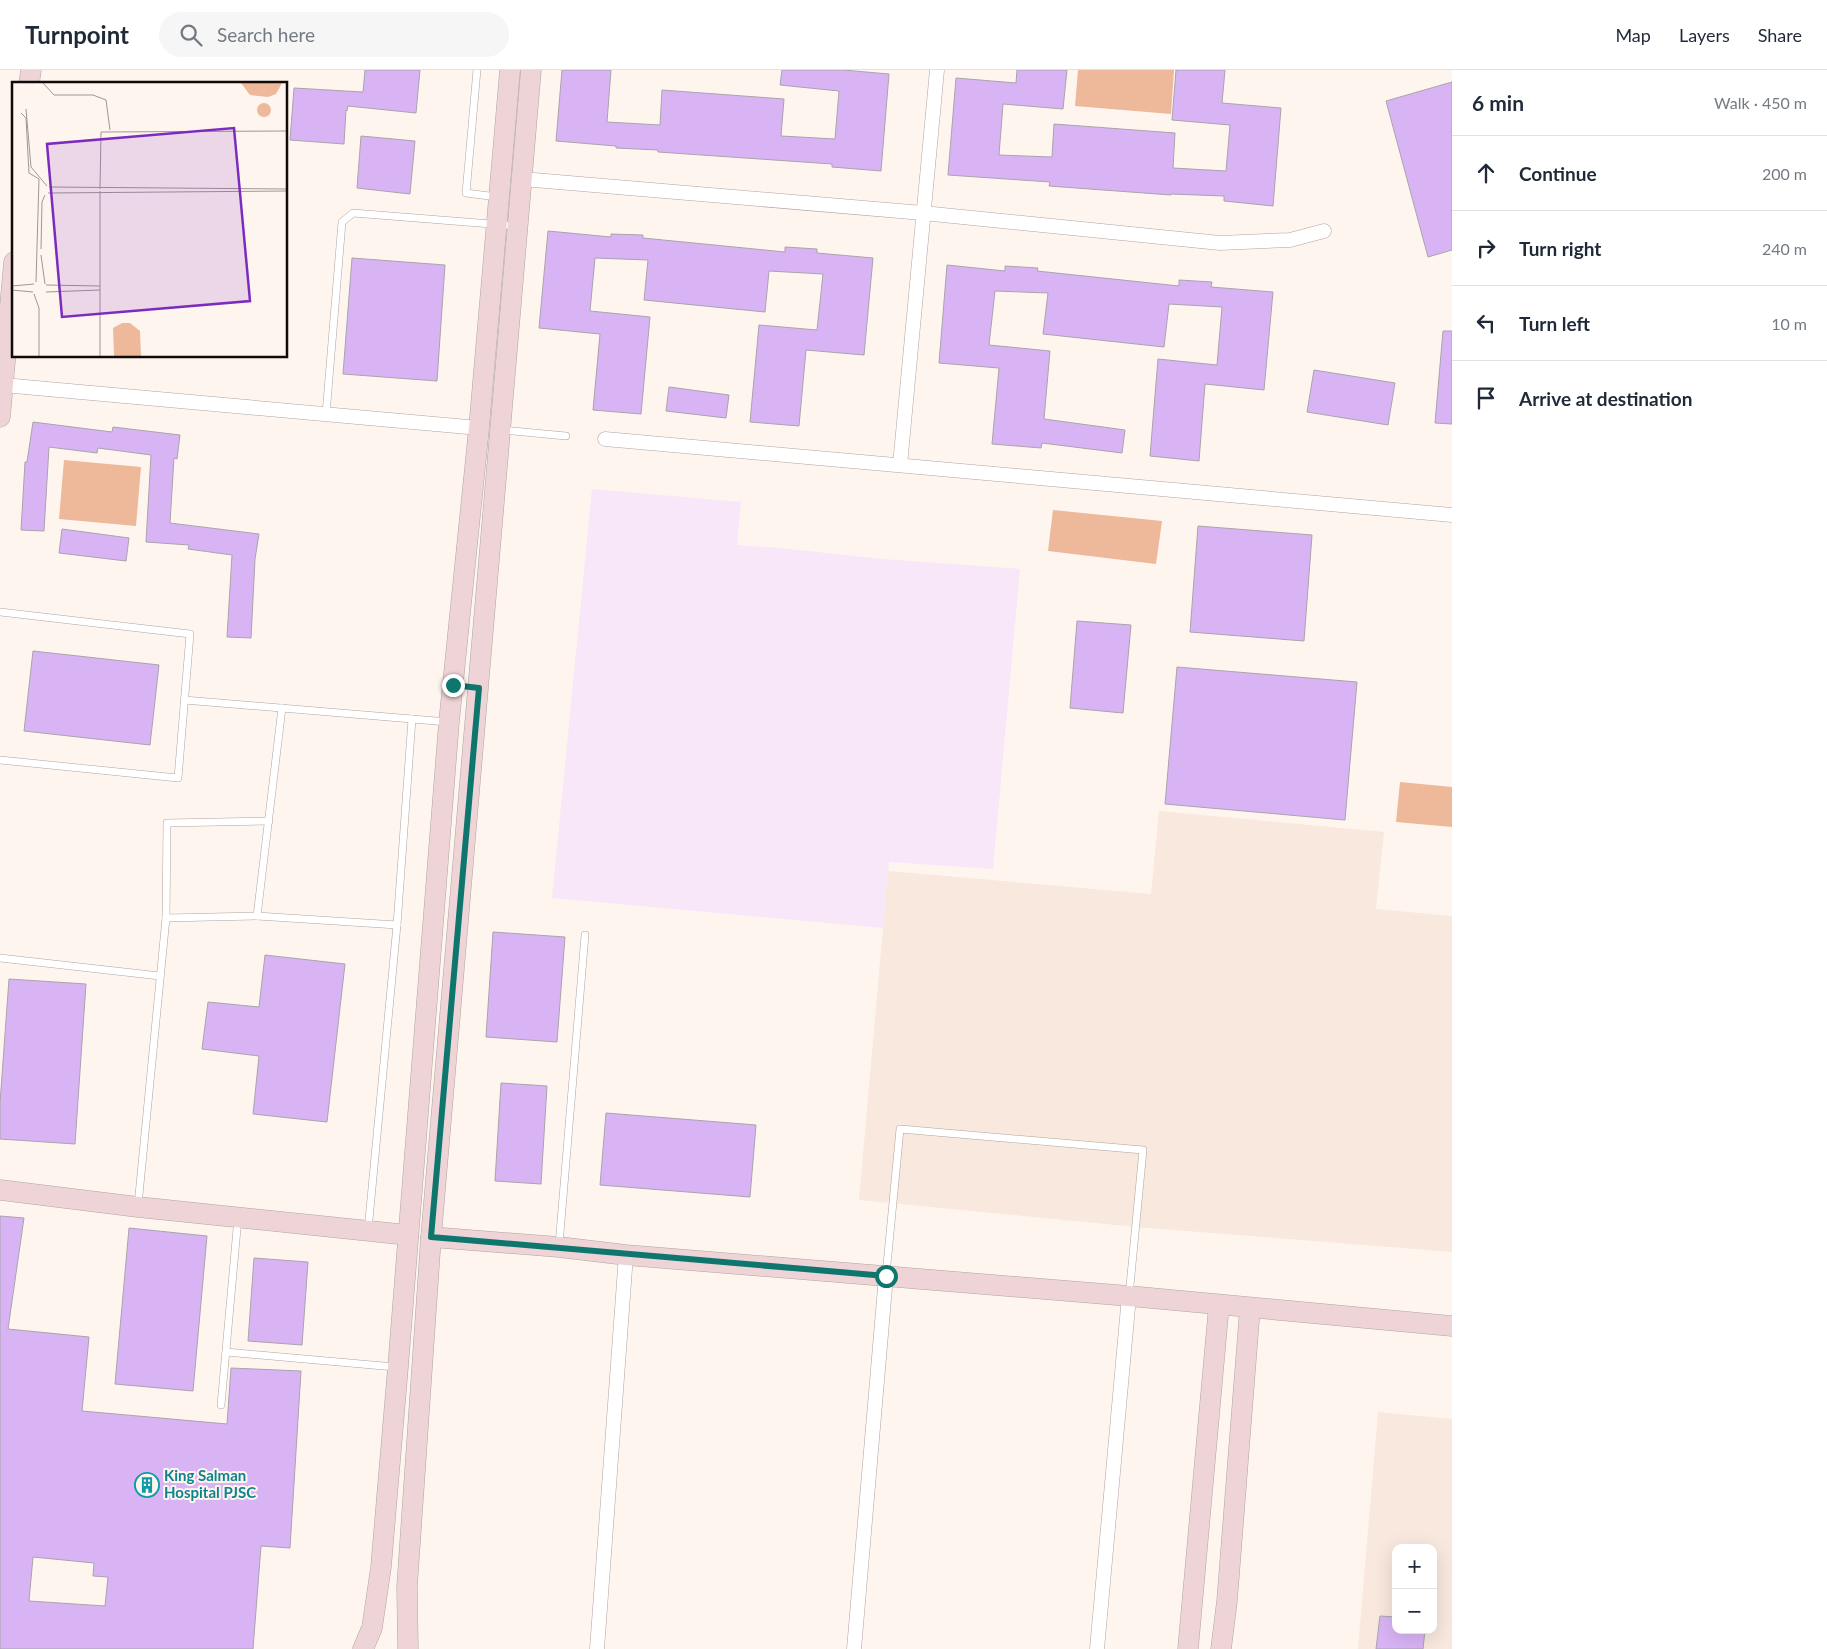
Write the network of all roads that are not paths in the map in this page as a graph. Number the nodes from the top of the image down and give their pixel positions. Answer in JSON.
{"nodes":[{"id":1,"x":477,"y":70,"type":"edge"},
{"id":2,"x":510,"y":70,"type":"edge"},
{"id":3,"x":531,"y":70,"type":"edge"},
{"id":4,"x":937,"y":70,"type":"edge"},
{"id":5,"x":522,"y":179,"type":"junction"},
{"id":6,"x":500,"y":198,"type":"junction"},
{"id":7,"x":923,"y":213,"type":"junction"},
{"id":8,"x":497,"y":224,"type":"junction"},
{"id":9,"x":518,"y":226,"type":"junction"},
{"id":10,"x":1324,"y":231,"type":"dead end"},
{"id":11,"x":12,"y":284,"type":"edge"},
{"id":12,"x":3,"y":385,"type":"junction"},
{"id":13,"x":326,"y":414,"type":"junction"},
{"id":14,"x":0,"y":417,"type":"edge"},
{"id":15,"x":479,"y":428,"type":"junction"},
{"id":16,"x":500,"y":430,"type":"junction"},
{"id":17,"x":566,"y":436,"type":"dead end"},
{"id":18,"x":605,"y":439,"type":"dead end"},
{"id":19,"x":900,"y":465,"type":"junction"},
{"id":20,"x":1452,"y":515,"type":"edge"},
{"id":21,"x":0,"y":612,"type":"edge"},
{"id":22,"x":453,"y":685,"type":"junction"},
{"id":23,"x":479,"y":688,"type":"junction"},
{"id":24,"x":184,"y":700,"type":"junction"},
{"id":25,"x":282,"y":708,"type":"junction"},
{"id":26,"x":412,"y":719,"type":"junction"},
{"id":27,"x":449,"y":722,"type":"junction"},
{"id":28,"x":476,"y":724,"type":"junction"},
{"id":29,"x":0,"y":760,"type":"edge"},
{"id":30,"x":269,"y":821,"type":"junction"},
{"id":31,"x":257,"y":916,"type":"junction"},
{"id":32,"x":166,"y":918,"type":"junction"},
{"id":33,"x":397,"y":926,"type":"junction"},
{"id":34,"x":585,"y":935,"type":"dead end"},
{"id":35,"x":0,"y":958,"type":"edge"},
{"id":36,"x":160,"y":976,"type":"junction"},
{"id":37,"x":0,"y":1190,"type":"edge"},
{"id":38,"x":138,"y":1207,"type":"junction"},
{"id":39,"x":238,"y":1218,"type":"junction"},
{"id":40,"x":368,"y":1230,"type":"junction"},
{"id":41,"x":408,"y":1235,"type":"junction"},
{"id":42,"x":431,"y":1237,"type":"junction"},
{"id":43,"x":559,"y":1247,"type":"junction"},
{"id":44,"x":626,"y":1255,"type":"junction"},
{"id":45,"x":886,"y":1276,"type":"junction"},
{"id":46,"x":1128,"y":1296,"type":"junction"},
{"id":47,"x":1219,"y":1305,"type":"junction"},
{"id":48,"x":1250,"y":1308,"type":"junction"},
{"id":49,"x":1452,"y":1326,"type":"edge"},
{"id":50,"x":226,"y":1352,"type":"junction"},
{"id":51,"x":398,"y":1367,"type":"junction"},
{"id":52,"x":221,"y":1405,"type":"dead end"},
{"id":53,"x":363,"y":1649,"type":"edge"},
{"id":54,"x":408,"y":1649,"type":"edge"},
{"id":55,"x":597,"y":1649,"type":"edge"},
{"id":56,"x":854,"y":1649,"type":"edge"},
{"id":57,"x":1097,"y":1649,"type":"edge"},
{"id":58,"x":1188,"y":1649,"type":"edge"},
{"id":59,"x":1221,"y":1649,"type":"edge"}],
"edges":[{"from":1,"to":6,"type":"lane"},
{"from":2,"to":6,"type":"street"},
{"from":3,"to":5,"type":"street"},
{"from":4,"to":7,"type":"street"},
{"from":5,"to":7,"type":"street"},
{"from":5,"to":9,"type":"street"},
{"from":6,"to":8,"type":"street"},
{"from":7,"to":10,"type":"street"},
{"from":7,"to":19,"type":"street"},
{"from":8,"to":9,"type":"lane"},
{"from":8,"to":13,"type":"lane"},
{"from":8,"to":15,"type":"street"},
{"from":9,"to":16,"type":"street"},
{"from":11,"to":12,"type":"street"},
{"from":12,"to":13,"type":"street"},
{"from":12,"to":14,"type":"street"},
{"from":13,"to":15,"type":"street"},
{"from":15,"to":22,"type":"street"},
{"from":16,"to":17,"type":"lane"},
{"from":16,"to":23,"type":"street"},
{"from":18,"to":19,"type":"street"},
{"from":19,"to":20,"type":"street"},
{"from":21,"to":24,"type":"lane"},
{"from":22,"to":23,"type":"street"},
{"from":22,"to":27,"type":"street"},
{"from":23,"to":28,"type":"street"},
{"from":24,"to":25,"type":"lane"},
{"from":24,"to":29,"type":"lane"},
{"from":25,"to":26,"type":"lane"},
{"from":25,"to":30,"type":"lane"},
{"from":26,"to":27,"type":"lane"},
{"from":26,"to":33,"type":"lane"},
{"from":27,"to":28,"type":"street"},
{"from":27,"to":41,"type":"street"},
{"from":28,"to":42,"type":"street"},
{"from":30,"to":31,"type":"lane"},
{"from":30,"to":32,"type":"lane"},
{"from":31,"to":32,"type":"lane"},
{"from":31,"to":33,"type":"lane"},
{"from":32,"to":36,"type":"lane"},
{"from":33,"to":40,"type":"lane"},
{"from":34,"to":43,"type":"lane"},
{"from":35,"to":36,"type":"lane"},
{"from":36,"to":38,"type":"lane"},
{"from":37,"to":38,"type":"street"},
{"from":38,"to":39,"type":"street"},
{"from":39,"to":40,"type":"street"},
{"from":39,"to":50,"type":"lane"},
{"from":40,"to":41,"type":"street"},
{"from":41,"to":51,"type":"street"},
{"from":42,"to":43,"type":"street"},
{"from":42,"to":54,"type":"street"},
{"from":43,"to":44,"type":"street"},
{"from":44,"to":45,"type":"street"},
{"from":44,"to":55,"type":"street"},
{"from":45,"to":46,"type":"street"},
{"from":45,"to":46,"type":"lane"},
{"from":45,"to":56,"type":"street"},
{"from":46,"to":47,"type":"street"},
{"from":46,"to":57,"type":"street"},
{"from":47,"to":48,"type":"street"},
{"from":47,"to":58,"type":"street"},
{"from":48,"to":49,"type":"street"},
{"from":48,"to":59,"type":"street"},
{"from":50,"to":51,"type":"lane"},
{"from":50,"to":52,"type":"lane"},
{"from":51,"to":53,"type":"street"}]}
